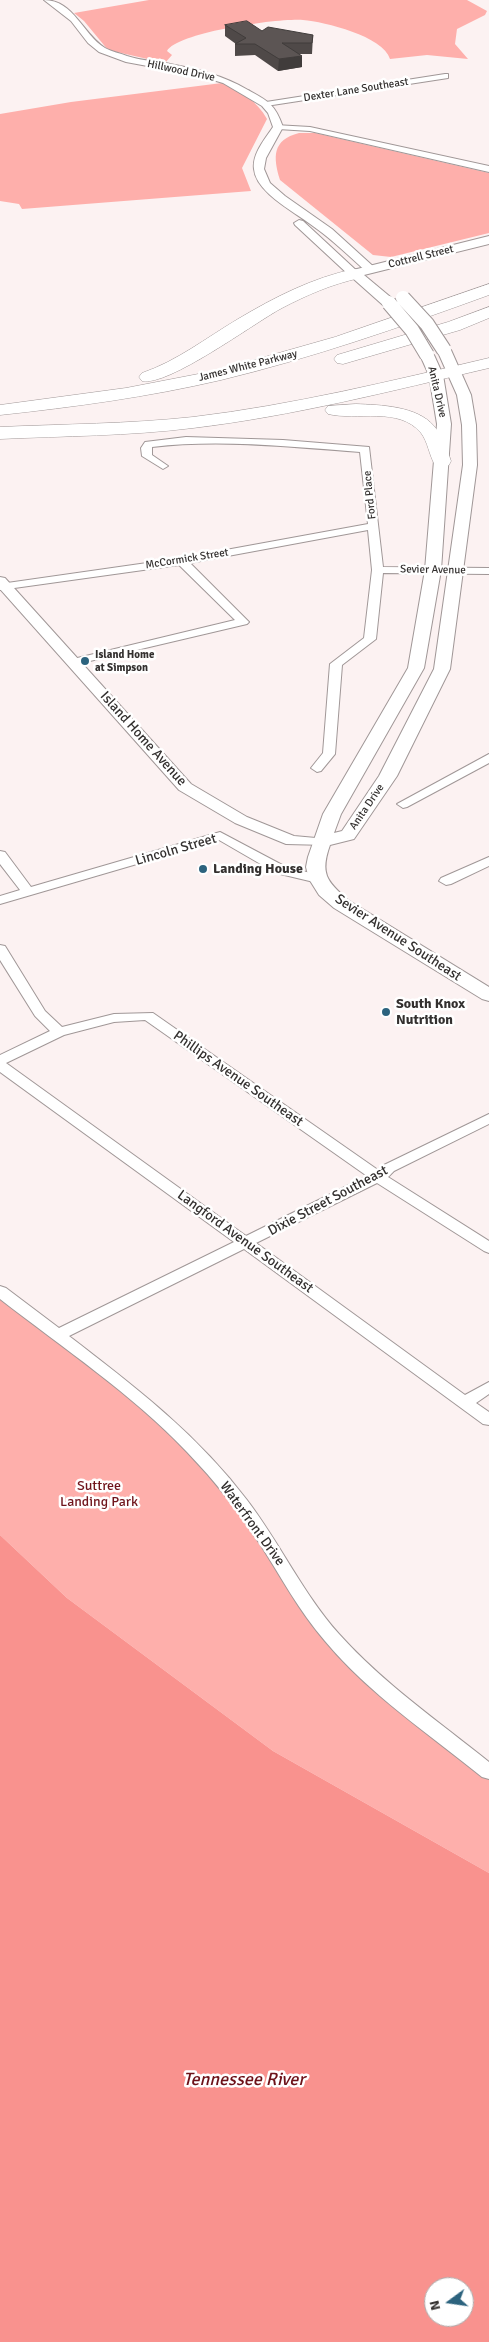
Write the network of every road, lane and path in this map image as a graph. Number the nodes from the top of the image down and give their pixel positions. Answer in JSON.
{"nodes":[{"id":1,"x":48,"y":0,"type":"edge"},
{"id":2,"x":445,"y":76,"type":"dead end"},
{"id":3,"x":266,"y":104,"type":"junction"},
{"id":4,"x":278,"y":127,"type":"junction"},
{"id":5,"x":489,"y":169,"type":"edge"},
{"id":6,"x":299,"y":212,"type":"junction"},
{"id":7,"x":489,"y":240,"type":"edge"},
{"id":8,"x":371,"y":270,"type":"junction"},
{"id":9,"x":354,"y":274,"type":"junction"},
{"id":10,"x":489,"y":289,"type":"edge"},
{"id":11,"x":489,"y":312,"type":"edge"},
{"id":12,"x":489,"y":363,"type":"edge"},
{"id":13,"x":455,"y":371,"type":"junction"},
{"id":14,"x":436,"y":375,"type":"junction"},
{"id":15,"x":94,"y":394,"type":"junction"},
{"id":16,"x":170,"y":403,"type":"dead end"},
{"id":17,"x":0,"y":404,"type":"edge"},
{"id":18,"x":0,"y":410,"type":"edge"},
{"id":19,"x":135,"y":410,"type":"dead end"},
{"id":20,"x":218,"y":419,"type":"junction"},
{"id":21,"x":110,"y":421,"type":"junction"},
{"id":22,"x":0,"y":425,"type":"edge"},
{"id":23,"x":0,"y":433,"type":"edge"},
{"id":24,"x":442,"y":461,"type":"junction"},
{"id":25,"x":163,"y":466,"type":"dead end"},
{"id":26,"x":373,"y":526,"type":"junction"},
{"id":27,"x":182,"y":561,"type":"junction"},
{"id":28,"x":378,"y":570,"type":"junction"},
{"id":29,"x":433,"y":570,"type":"junction"},
{"id":30,"x":457,"y":571,"type":"junction"},
{"id":31,"x":489,"y":571,"type":"edge"},
{"id":32,"x":2,"y":585,"type":"edge"},
{"id":33,"x":73,"y":662,"type":"junction"},
{"id":34,"x":489,"y":758,"type":"edge"},
{"id":35,"x":317,"y":768,"type":"dead end"},
{"id":36,"x":403,"y":804,"type":"dead end"},
{"id":37,"x":321,"y":842,"type":"junction"},
{"id":38,"x":0,"y":855,"type":"edge"},
{"id":39,"x":489,"y":861,"type":"edge"},
{"id":40,"x":318,"y":879,"type":"junction"},
{"id":41,"x":446,"y":882,"type":"dead end"},
{"id":42,"x":28,"y":892,"type":"junction"},
{"id":43,"x":0,"y":900,"type":"edge"},
{"id":44,"x":0,"y":949,"type":"edge"},
{"id":45,"x":489,"y":995,"type":"edge"},
{"id":46,"x":59,"y":1032,"type":"junction"},
{"id":47,"x":0,"y":1060,"type":"edge"},
{"id":48,"x":0,"y":1064,"type":"edge"},
{"id":49,"x":489,"y":1118,"type":"edge"},
{"id":50,"x":378,"y":1177,"type":"junction"},
{"id":51,"x":246,"y":1243,"type":"junction"},
{"id":52,"x":489,"y":1248,"type":"edge"},
{"id":53,"x":0,"y":1291,"type":"edge"},
{"id":54,"x":58,"y":1335,"type":"junction"},
{"id":55,"x":489,"y":1387,"type":"edge"},
{"id":56,"x":465,"y":1402,"type":"junction"},
{"id":57,"x":489,"y":1420,"type":"edge"},
{"id":58,"x":489,"y":1772,"type":"edge"}],
"edges":[{"from":1,"to":3,"type":"street","name":"Hillwood Drive"},
{"from":2,"to":3,"type":"street","name":"Dexter Lane Southeast"},
{"from":3,"to":4,"type":"street"},
{"from":4,"to":5,"type":"street"},
{"from":4,"to":6,"type":"street","name":"Anita Drive"},
{"from":6,"to":8,"type":"street","name":"Anita Drive"},
{"from":6,"to":9,"type":"street","name":"Anita Drive"},
{"from":7,"to":8,"type":"main road","name":"Cottrell Street"},
{"from":8,"to":9,"type":"main road","name":"Cottrell Street"},
{"from":8,"to":13,"type":"main road","name":"Anita Drive","bridge":true},
{"from":9,"to":14,"type":"main road","name":"Anita Drive","bridge":true},
{"from":9,"to":15,"type":"highway"},
{"from":10,"to":15,"type":"highway","name":"James White Parkway"},
{"from":11,"to":16,"type":"highway","name":"James White Parkway"},
{"from":12,"to":13,"type":"highway"},
{"from":13,"to":14,"type":"highway"},
{"from":13,"to":30,"type":"main road","name":"Anita Drive"},
{"from":14,"to":20,"type":"highway"},
{"from":14,"to":24,"type":"main road","name":"Anita Drive"},
{"from":15,"to":17,"type":"highway"},
{"from":15,"to":18,"type":"highway","name":"James White Parkway"},
{"from":19,"to":21,"type":"highway"},
{"from":20,"to":21,"type":"highway"},
{"from":20,"to":24,"type":"highway"},
{"from":21,"to":22,"type":"highway"},
{"from":21,"to":23,"type":"highway"},
{"from":24,"to":29,"type":"main road","name":"Anita Drive"},
{"from":25,"to":26,"type":"street","name":"Ford Place"},
{"from":26,"to":27,"type":"street","name":"McCormick Street"},
{"from":26,"to":28,"type":"street","name":"Ford Place"},
{"from":27,"to":32,"type":"street","name":"McCormick Street"},
{"from":27,"to":33,"type":"street"},
{"from":28,"to":29,"type":"street","name":"Sevier Avenue"},
{"from":28,"to":35,"type":"street","name":"Ford Place"},
{"from":29,"to":30,"type":"street","name":"Sevier Avenue"},
{"from":29,"to":37,"type":"main road","name":"Anita Drive"},
{"from":30,"to":31,"type":"street","name":"Sevier Avenue"},
{"from":30,"to":37,"type":"main road","name":"Anita Drive"},
{"from":32,"to":33,"type":"street","name":"Island Home Avenue"},
{"from":33,"to":37,"type":"street","name":"Island Home Avenue"},
{"from":34,"to":36,"type":"street"},
{"from":37,"to":40,"type":"main road"},
{"from":38,"to":42,"type":"street"},
{"from":39,"to":41,"type":"street"},
{"from":40,"to":42,"type":"street","name":"Lincoln Street"},
{"from":40,"to":45,"type":"main road","name":"Sevier Avenue Southeast"},
{"from":42,"to":43,"type":"street"},
{"from":44,"to":46,"type":"street"},
{"from":46,"to":47,"type":"street"},
{"from":46,"to":50,"type":"street","name":"Phillips Avenue Southeast"},
{"from":48,"to":51,"type":"street","name":"Langford Avenue Southeast"},
{"from":49,"to":50,"type":"street","name":"Dixie Street Southeast"},
{"from":50,"to":51,"type":"street","name":"Dixie Street Southeast"},
{"from":50,"to":52,"type":"street","name":"Phillips Avenue Southeast"},
{"from":51,"to":54,"type":"street","name":"Dixie Street Southeast"},
{"from":51,"to":56,"type":"street","name":"Langford Avenue Southeast"},
{"from":53,"to":54,"type":"street","name":"Waterfront Drive"},
{"from":54,"to":58,"type":"street","name":"Waterfront Drive"},
{"from":55,"to":56,"type":"street"},
{"from":56,"to":57,"type":"street","name":"Langford Avenue Southeast"}]}
